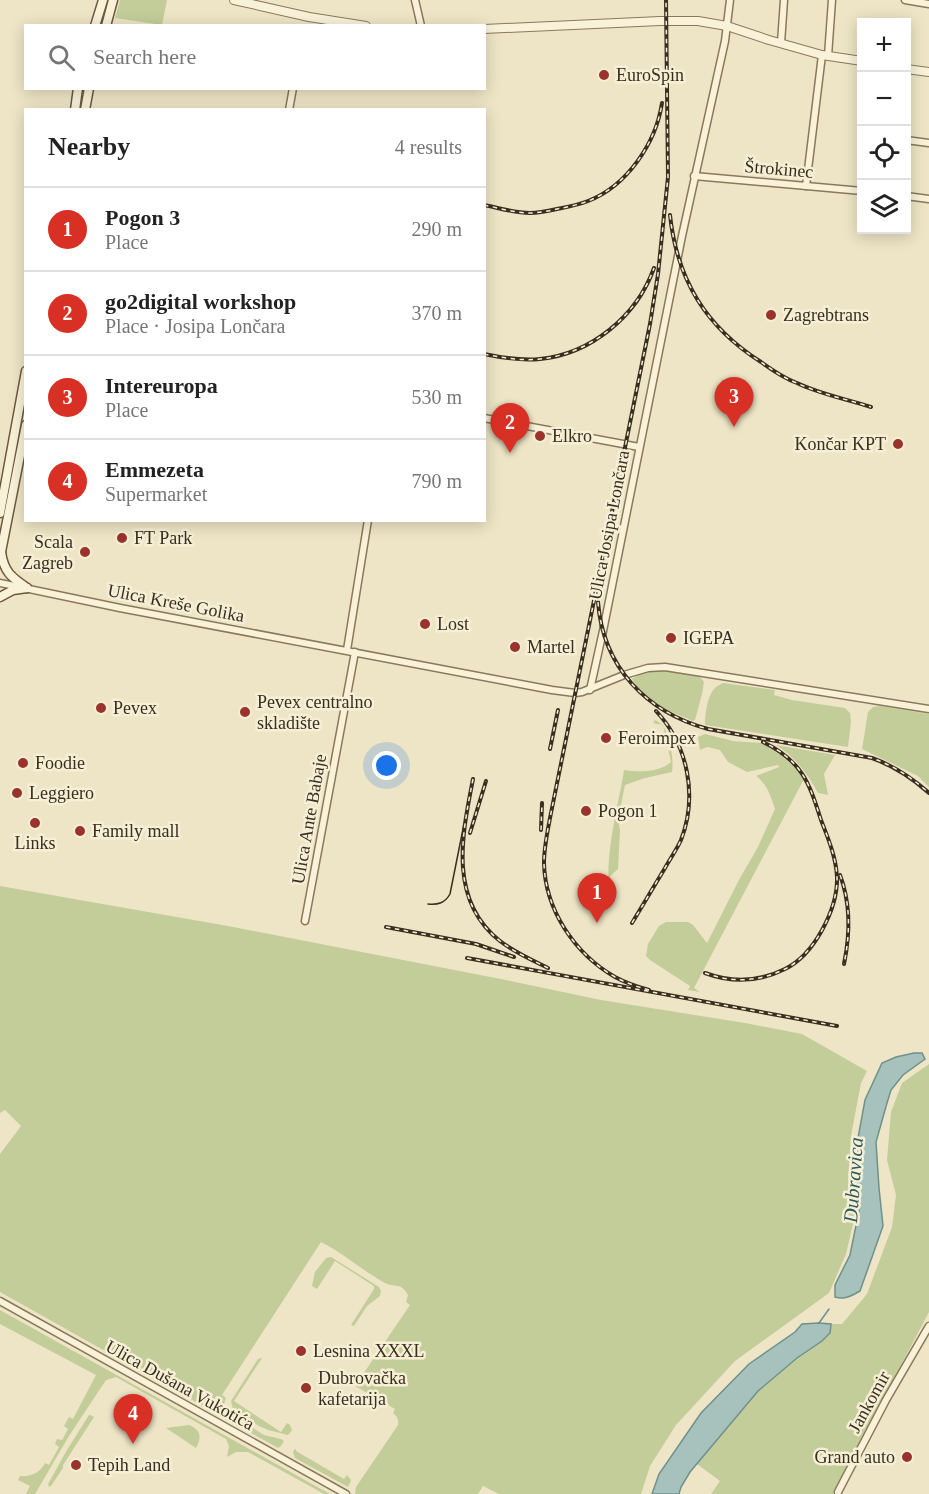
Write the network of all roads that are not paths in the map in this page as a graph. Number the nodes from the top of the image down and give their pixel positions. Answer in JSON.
{"nodes":[{"id":1,"x":103,"y":0,"type":"edge"},
{"id":2,"x":113,"y":0,"type":"edge"},
{"id":3,"x":234,"y":0,"type":"edge"},
{"id":4,"x":415,"y":0,"type":"edge"},
{"id":5,"x":730,"y":0,"type":"edge"},
{"id":6,"x":784,"y":0,"type":"edge"},
{"id":7,"x":832,"y":0,"type":"edge"},
{"id":8,"x":905,"y":0,"type":"edge"},
{"id":9,"x":927,"y":2,"type":"edge"},
{"id":10,"x":96,"y":24,"type":"edge"},
{"id":11,"x":107,"y":24,"type":"edge"},
{"id":12,"x":347,"y":24,"type":"edge"},
{"id":13,"x":421,"y":24,"type":"edge"},
{"id":14,"x":727,"y":26,"type":"junction"},
{"id":15,"x":486,"y":29,"type":"edge"},
{"id":16,"x":781,"y":43,"type":"junction"},
{"id":17,"x":825,"y":55,"type":"junction"},
{"id":18,"x":857,"y":61,"type":"edge"},
{"id":19,"x":911,"y":70,"type":"edge"},
{"id":20,"x":929,"y":72,"type":"edge"},
{"id":21,"x":78,"y":90,"type":"edge"},
{"id":22,"x":89,"y":90,"type":"edge"},
{"id":23,"x":294,"y":90,"type":"edge"},
{"id":24,"x":75,"y":108,"type":"edge"},
{"id":25,"x":85,"y":108,"type":"edge"},
{"id":26,"x":289,"y":108,"type":"edge"},
{"id":27,"x":911,"y":141,"type":"edge"},
{"id":28,"x":929,"y":143,"type":"edge"},
{"id":29,"x":694,"y":176,"type":"junction"},
{"id":30,"x":806,"y":186,"type":"junction"},
{"id":31,"x":857,"y":191,"type":"edge"},
{"id":32,"x":911,"y":197,"type":"edge"},
{"id":33,"x":929,"y":199,"type":"edge"},
{"id":34,"x":24,"y":381,"type":"edge"},
{"id":35,"x":486,"y":417,"type":"edge"},
{"id":36,"x":24,"y":435,"type":"edge"},
{"id":37,"x":639,"y":447,"type":"junction"},
{"id":38,"x":0,"y":513,"type":"edge"},
{"id":39,"x":368,"y":522,"type":"edge"},
{"id":40,"x":0,"y":554,"type":"edge"},
{"id":41,"x":0,"y":583,"type":"edge"},
{"id":42,"x":27,"y":588,"type":"junction"},
{"id":43,"x":0,"y":597,"type":"edge"},
{"id":44,"x":347,"y":650,"type":"junction"},
{"id":45,"x":356,"y":652,"type":"junction"},
{"id":46,"x":590,"y":690,"type":"junction"},
{"id":47,"x":929,"y":709,"type":"edge"},
{"id":48,"x":305,"y":921,"type":"dead end"},
{"id":49,"x":0,"y":1301,"type":"edge"},
{"id":50,"x":929,"y":1326,"type":"edge"},
{"id":51,"x":838,"y":1492,"type":"dead end"},
{"id":52,"x":346,"y":1494,"type":"edge"}],
"edges":[{"from":1,"to":10,"type":"main road"},
{"from":2,"to":11,"type":"main road"},
{"from":3,"to":12,"type":"street"},
{"from":4,"to":13,"type":"street"},
{"from":5,"to":14,"type":"street"},
{"from":6,"to":16,"type":"street"},
{"from":7,"to":17,"type":"street"},
{"from":8,"to":9,"type":"street"},
{"from":14,"to":15,"type":"street"},
{"from":14,"to":16,"type":"street"},
{"from":14,"to":29,"type":"street","name":"Ulica Josipa Lončara"},
{"from":16,"to":17,"type":"street"},
{"from":17,"to":18,"type":"street"},
{"from":17,"to":30,"type":"street"},
{"from":19,"to":20,"type":"street"},
{"from":21,"to":24,"type":"main road"},
{"from":22,"to":25,"type":"main road"},
{"from":23,"to":26,"type":"street"},
{"from":27,"to":28,"type":"street"},
{"from":29,"to":30,"type":"street","name":"Štrokinec"},
{"from":29,"to":37,"type":"street","name":"Ulica Josipa Lončara"},
{"from":30,"to":31,"type":"street","name":"Štrokinec"},
{"from":32,"to":33,"type":"street"},
{"from":34,"to":38,"type":"main road"},
{"from":35,"to":37,"type":"street"},
{"from":36,"to":40,"type":"main road"},
{"from":37,"to":46,"type":"street","name":"Ulica Josipa Lončara"},
{"from":39,"to":44,"type":"street"},
{"from":40,"to":42,"type":"main road"},
{"from":41,"to":42,"type":"street","name":"Ulica Kreše Golika"},
{"from":42,"to":43,"type":"main road"},
{"from":42,"to":44,"type":"street","name":"Ulica Kreše Golika"},
{"from":44,"to":45,"type":"street","name":"Ulica Kreše Golika"},
{"from":45,"to":46,"type":"street","name":"Ulica Kreše Golika"},
{"from":45,"to":48,"type":"street","name":"Ulica Ante Babaje"},
{"from":46,"to":47,"type":"street"},
{"from":49,"to":52,"type":"street","name":"Ulica Dušana Vukotića"},
{"from":50,"to":51,"type":"street","name":"Jankomir"}]}
